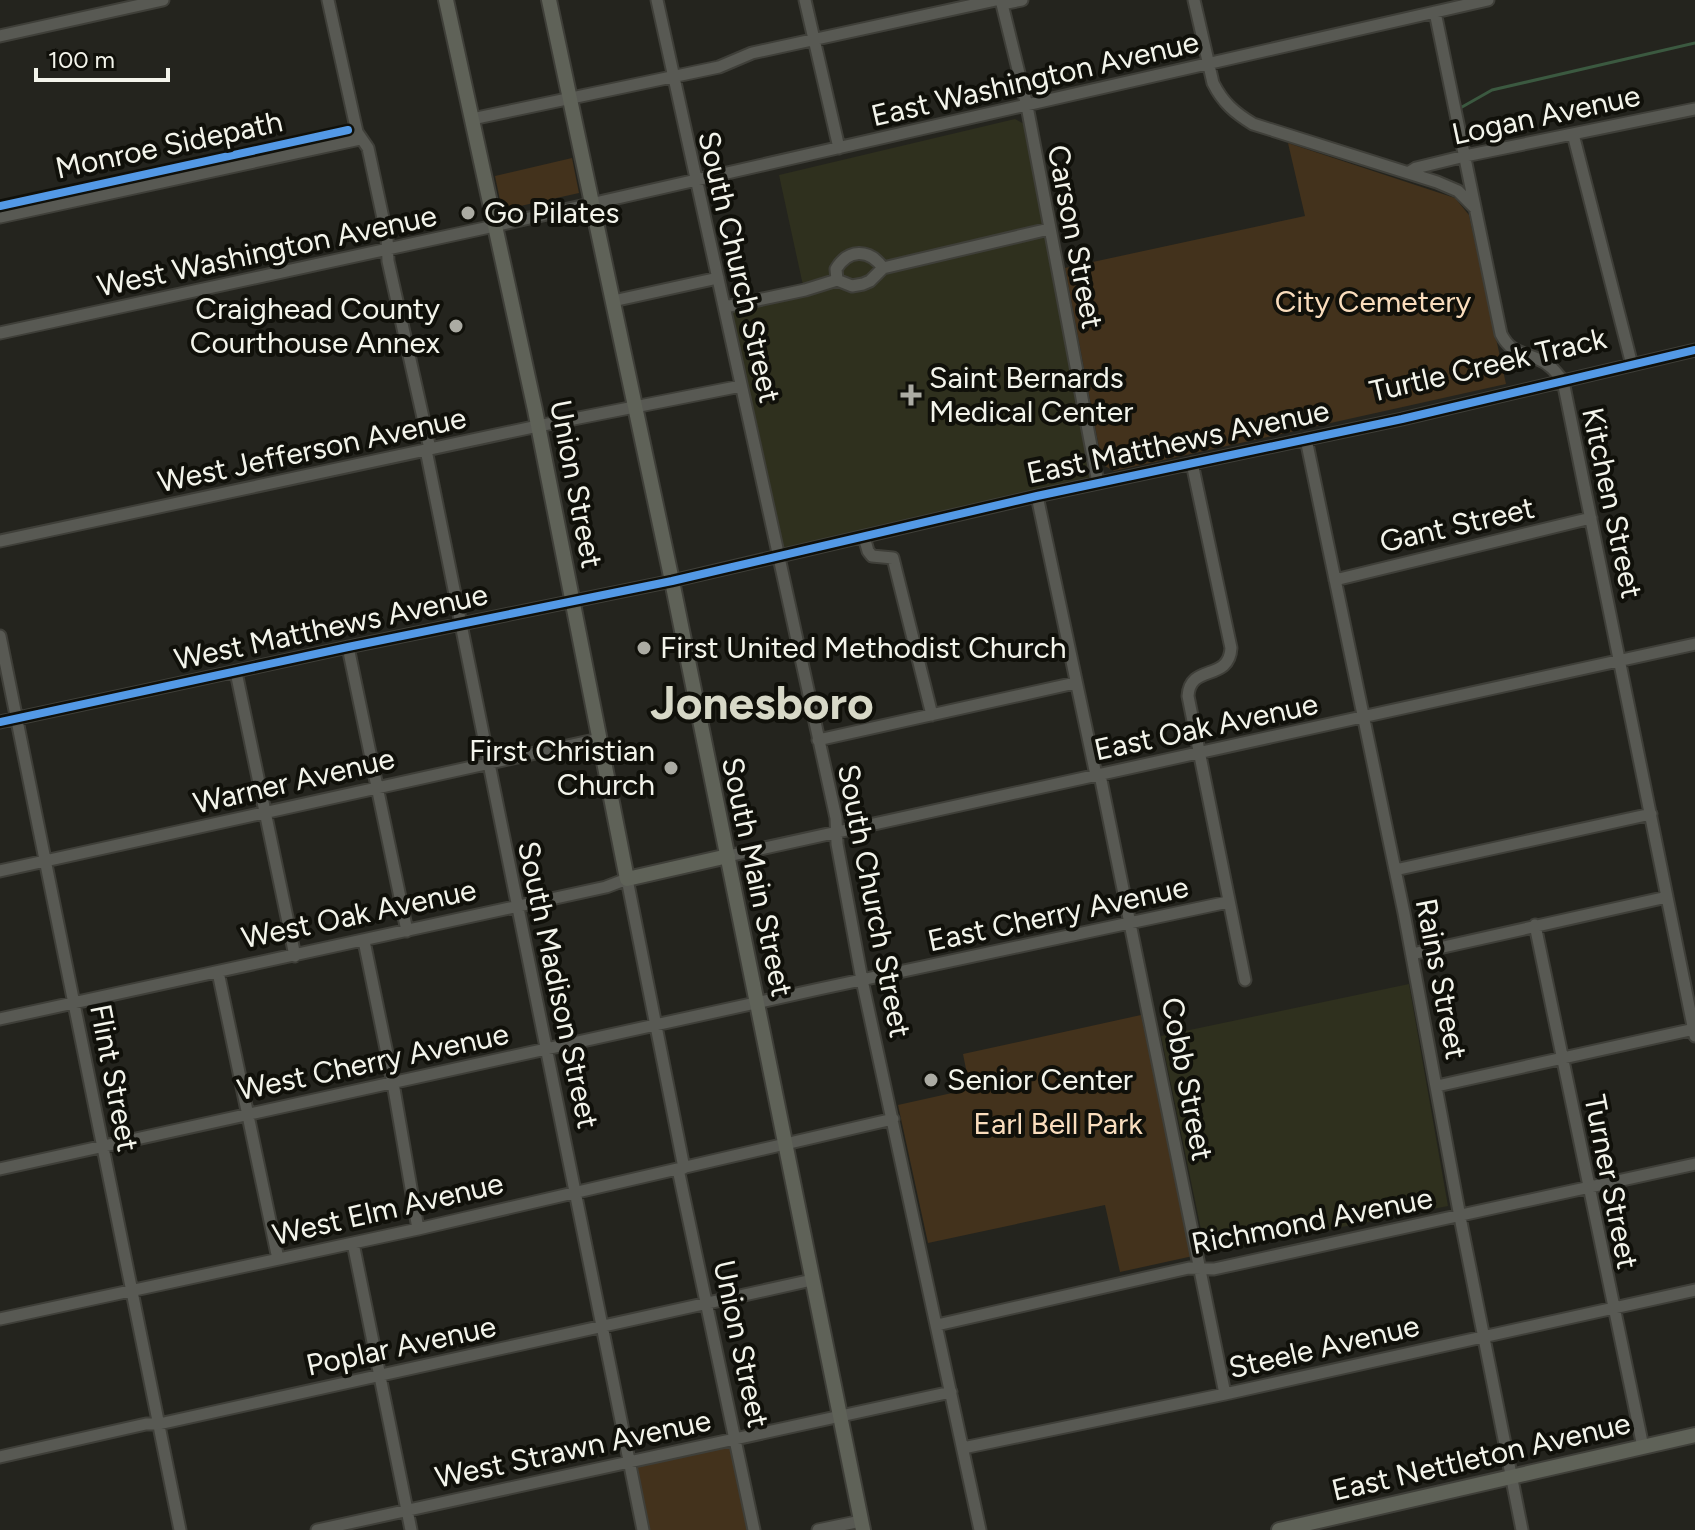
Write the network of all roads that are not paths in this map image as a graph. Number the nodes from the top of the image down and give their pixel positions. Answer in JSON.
{"nodes":[{"id":1,"x":328,"y":0,"type":"edge"},
{"id":2,"x":446,"y":0,"type":"edge"},
{"id":3,"x":549,"y":0,"type":"edge"},
{"id":4,"x":657,"y":0,"type":"edge"},
{"id":5,"x":805,"y":0,"type":"edge"},
{"id":6,"x":1022,"y":0,"type":"edge"},
{"id":7,"x":1194,"y":0,"type":"edge"},
{"id":8,"x":1488,"y":0,"type":"edge"},
{"id":9,"x":158,"y":1,"type":"edge"},
{"id":10,"x":1000,"y":1,"type":"edge"},
{"id":11,"x":1435,"y":12,"type":"junction"},
{"id":12,"x":0,"y":36,"type":"edge"},
{"id":13,"x":815,"y":41,"type":"junction"},
{"id":14,"x":1208,"y":64,"type":"junction"},
{"id":15,"x":673,"y":76,"type":"junction"},
{"id":16,"x":570,"y":98,"type":"junction"},
{"id":17,"x":1027,"y":106,"type":"junction"},
{"id":18,"x":1695,"y":109,"type":"edge"},
{"id":19,"x":472,"y":119,"type":"junction"},
{"id":20,"x":1573,"y":134,"type":"junction"},
{"id":21,"x":360,"y":139,"type":"junction"},
{"id":22,"x":839,"y":148,"type":"junction"},
{"id":23,"x":1465,"y":156,"type":"junction"},
{"id":24,"x":1408,"y":173,"type":"junction"},
{"id":25,"x":695,"y":180,"type":"junction"},
{"id":26,"x":592,"y":204,"type":"junction"},
{"id":27,"x":1475,"y":208,"type":"junction"},
{"id":28,"x":0,"y":217,"type":"edge"},
{"id":29,"x":496,"y":226,"type":"junction"},
{"id":30,"x":1049,"y":229,"type":"junction"},
{"id":31,"x":387,"y":249,"type":"junction"},
{"id":32,"x":883,"y":268,"type":"junction"},
{"id":33,"x":718,"y":278,"type":"junction"},
{"id":34,"x":837,"y":280,"type":"junction"},
{"id":35,"x":613,"y":301,"type":"junction"},
{"id":36,"x":725,"y":307,"type":"junction"},
{"id":37,"x":0,"y":333,"type":"edge"},
{"id":38,"x":1695,"y":350,"type":"edge"},
{"id":39,"x":1632,"y":365,"type":"junction"},
{"id":40,"x":1563,"y":381,"type":"junction"},
{"id":41,"x":741,"y":386,"type":"junction"},
{"id":42,"x":636,"y":408,"type":"junction"},
{"id":43,"x":538,"y":426,"type":"junction"},
{"id":44,"x":1306,"y":439,"type":"junction"},
{"id":45,"x":428,"y":450,"type":"junction"},
{"id":46,"x":1192,"y":463,"type":"junction"},
{"id":47,"x":1098,"y":483,"type":"junction"},
{"id":48,"x":1037,"y":496,"type":"junction"},
{"id":49,"x":1591,"y":518,"type":"junction"},
{"id":50,"x":864,"y":537,"type":"junction"},
{"id":51,"x":0,"y":541,"type":"edge"},
{"id":52,"x":779,"y":556,"type":"junction"},
{"id":53,"x":1335,"y":580,"type":"junction"},
{"id":54,"x":672,"y":581,"type":"junction"},
{"id":55,"x":573,"y":601,"type":"junction"},
{"id":56,"x":461,"y":623,"type":"junction"},
{"id":57,"x":0,"y":636,"type":"edge"},
{"id":58,"x":1695,"y":644,"type":"edge"},
{"id":59,"x":348,"y":647,"type":"junction"},
{"id":60,"x":1620,"y":661,"type":"junction"},
{"id":61,"x":236,"y":672,"type":"junction"},
{"id":62,"x":1075,"y":683,"type":"junction"},
{"id":63,"x":932,"y":715,"type":"junction"},
{"id":64,"x":1363,"y":717,"type":"junction"},
{"id":65,"x":17,"y":719,"type":"junction"},
{"id":66,"x":0,"y":722,"type":"edge"},
{"id":67,"x":599,"y":739,"type":"junction"},
{"id":68,"x":818,"y":740,"type":"junction"},
{"id":69,"x":1200,"y":753,"type":"junction"},
{"id":70,"x":489,"y":763,"type":"junction"},
{"id":71,"x":1098,"y":775,"type":"junction"},
{"id":72,"x":376,"y":787,"type":"junction"},
{"id":73,"x":264,"y":813,"type":"junction"},
{"id":74,"x":1651,"y":814,"type":"junction"},
{"id":75,"x":837,"y":832,"type":"junction"},
{"id":76,"x":728,"y":856,"type":"junction"},
{"id":77,"x":46,"y":861,"type":"junction"},
{"id":78,"x":1395,"y":870,"type":"junction"},
{"id":79,"x":0,"y":871,"type":"edge"},
{"id":80,"x":627,"y":879,"type":"junction"},
{"id":81,"x":1667,"y":897,"type":"junction"},
{"id":82,"x":1228,"y":902,"type":"junction"},
{"id":83,"x":517,"y":906,"type":"junction"},
{"id":84,"x":1131,"y":923,"type":"junction"},
{"id":85,"x":1535,"y":925,"type":"junction"},
{"id":86,"x":407,"y":931,"type":"junction"},
{"id":87,"x":364,"y":941,"type":"junction"},
{"id":88,"x":1412,"y":954,"type":"junction"},
{"id":89,"x":295,"y":956,"type":"junction"},
{"id":90,"x":218,"y":972,"type":"junction"},
{"id":91,"x":862,"y":980,"type":"junction"},
{"id":92,"x":1245,"y":980,"type":"dead end"},
{"id":93,"x":75,"y":1003,"type":"junction"},
{"id":94,"x":757,"y":1003,"type":"junction"},
{"id":95,"x":0,"y":1019,"type":"edge"},
{"id":96,"x":656,"y":1025,"type":"junction"},
{"id":97,"x":1694,"y":1033,"type":"edge"},
{"id":98,"x":546,"y":1049,"type":"junction"},
{"id":99,"x":1562,"y":1058,"type":"junction"},
{"id":100,"x":393,"y":1083,"type":"junction"},
{"id":101,"x":1437,"y":1086,"type":"junction"},
{"id":102,"x":247,"y":1115,"type":"junction"},
{"id":103,"x":893,"y":1119,"type":"junction"},
{"id":104,"x":785,"y":1143,"type":"junction"},
{"id":105,"x":104,"y":1146,"type":"junction"},
{"id":106,"x":1695,"y":1164,"type":"edge"},
{"id":107,"x":0,"y":1169,"type":"edge"},
{"id":108,"x":681,"y":1169,"type":"junction"},
{"id":109,"x":1588,"y":1186,"type":"junction"},
{"id":110,"x":576,"y":1192,"type":"junction"},
{"id":111,"x":1460,"y":1217,"type":"junction"},
{"id":112,"x":418,"y":1229,"type":"junction"},
{"id":113,"x":353,"y":1243,"type":"junction"},
{"id":114,"x":278,"y":1259,"type":"junction"},
{"id":115,"x":1201,"y":1269,"type":"junction"},
{"id":116,"x":812,"y":1280,"type":"junction"},
{"id":117,"x":133,"y":1290,"type":"junction"},
{"id":118,"x":1695,"y":1290,"type":"edge"},
{"id":119,"x":706,"y":1304,"type":"junction"},
{"id":120,"x":1612,"y":1308,"type":"junction"},
{"id":121,"x":0,"y":1319,"type":"edge"},
{"id":122,"x":937,"y":1325,"type":"junction"},
{"id":123,"x":602,"y":1326,"type":"junction"},
{"id":124,"x":1483,"y":1336,"type":"junction"},
{"id":125,"x":380,"y":1374,"type":"junction"},
{"id":126,"x":951,"y":1392,"type":"junction"},
{"id":127,"x":1225,"y":1394,"type":"junction"},
{"id":128,"x":840,"y":1415,"type":"junction"},
{"id":129,"x":159,"y":1424,"type":"junction"},
{"id":130,"x":1695,"y":1435,"type":"edge"},
{"id":131,"x":734,"y":1438,"type":"junction"},
{"id":132,"x":1643,"y":1447,"type":"junction"},
{"id":133,"x":963,"y":1448,"type":"junction"},
{"id":134,"x":0,"y":1457,"type":"edge"},
{"id":135,"x":629,"y":1462,"type":"junction"},
{"id":136,"x":1511,"y":1477,"type":"junction"},
{"id":137,"x":407,"y":1510,"type":"junction"},
{"id":138,"x":862,"y":1525,"type":"edge"},
{"id":139,"x":180,"y":1530,"type":"edge"},
{"id":140,"x":317,"y":1530,"type":"edge"},
{"id":141,"x":411,"y":1530,"type":"edge"},
{"id":142,"x":643,"y":1530,"type":"edge"},
{"id":143,"x":754,"y":1530,"type":"edge"},
{"id":144,"x":818,"y":1530,"type":"edge"},
{"id":145,"x":980,"y":1530,"type":"edge"},
{"id":146,"x":1279,"y":1530,"type":"edge"},
{"id":147,"x":1522,"y":1530,"type":"edge"}],
"edges":[{"from":1,"to":21,"type":"street","name":"South Madison Street"},
{"from":2,"to":19,"type":"main road","name":"Union Street"},
{"from":3,"to":16,"type":"main road","name":"South Main Street"},
{"from":4,"to":15,"type":"street","name":"South Church Street"},
{"from":5,"to":13,"type":"street"},
{"from":6,"to":10,"type":"street"},
{"from":7,"to":14,"type":"street"},
{"from":8,"to":11,"type":"street","name":"East Washington Avenue"},
{"from":9,"to":12,"type":"street"},
{"from":10,"to":13,"type":"street"},
{"from":10,"to":17,"type":"street","name":"Carson Street"},
{"from":11,"to":14,"type":"street","name":"East Washington Avenue"},
{"from":11,"to":23,"type":"street","name":"Kitchen Street"},
{"from":13,"to":15,"type":"street"},
{"from":13,"to":22,"type":"street"},
{"from":14,"to":17,"type":"street","name":"East Washington Avenue"},
{"from":14,"to":24,"type":"street"},
{"from":15,"to":16,"type":"street"},
{"from":15,"to":25,"type":"street","name":"South Church Street"},
{"from":16,"to":19,"type":"street"},
{"from":16,"to":26,"type":"main road","name":"South Main Street"},
{"from":17,"to":22,"type":"street","name":"East Washington Avenue"},
{"from":17,"to":30,"type":"street","name":"Carson Street"},
{"from":18,"to":20,"type":"street","name":"Logan Avenue"},
{"from":19,"to":29,"type":"main road","name":"Union Street"},
{"from":20,"to":23,"type":"street","name":"Logan Avenue"},
{"from":20,"to":39,"type":"street"},
{"from":21,"to":28,"type":"street"},
{"from":21,"to":31,"type":"street","name":"South Madison Street"},
{"from":22,"to":25,"type":"street","name":"East Washington Avenue"},
{"from":23,"to":24,"type":"street","name":"Logan Avenue"},
{"from":23,"to":27,"type":"street","name":"Kitchen Street"},
{"from":24,"to":27,"type":"street"},
{"from":25,"to":26,"type":"street","name":"East Washington Avenue"},
{"from":25,"to":33,"type":"street","name":"South Church Street"},
{"from":26,"to":29,"type":"street","name":"West Washington Avenue"},
{"from":26,"to":35,"type":"main road","name":"South Main Street"},
{"from":27,"to":40,"type":"street","name":"Kitchen Street"},
{"from":29,"to":31,"type":"street","name":"West Washington Avenue"},
{"from":29,"to":43,"type":"main road","name":"Union Street"},
{"from":30,"to":32,"type":"street"},
{"from":30,"to":47,"type":"street","name":"Carson Street"},
{"from":31,"to":37,"type":"street","name":"West Washington Avenue"},
{"from":31,"to":45,"type":"street","name":"South Madison Street"},
{"from":32,"to":34,"type":"street"},
{"from":32,"to":34,"type":"street"},
{"from":33,"to":35,"type":"street"},
{"from":33,"to":36,"type":"street","name":"South Church Street"},
{"from":34,"to":36,"type":"street"},
{"from":35,"to":42,"type":"main road","name":"South Main Street"},
{"from":36,"to":41,"type":"street","name":"South Church Street"},
{"from":38,"to":39,"type":"street","name":"East Matthews Avenue"},
{"from":39,"to":40,"type":"street","name":"East Matthews Avenue"},
{"from":40,"to":44,"type":"street","name":"East Matthews Avenue"},
{"from":40,"to":49,"type":"street","name":"Kitchen Street"},
{"from":41,"to":42,"type":"street","name":"West Jefferson Avenue"},
{"from":41,"to":52,"type":"street","name":"South Church Street"},
{"from":42,"to":43,"type":"street","name":"West Jefferson Avenue"},
{"from":42,"to":54,"type":"main road","name":"South Main Street"},
{"from":43,"to":45,"type":"street","name":"West Jefferson Avenue"},
{"from":43,"to":55,"type":"main road","name":"Union Street"},
{"from":44,"to":46,"type":"street","name":"East Matthews Avenue"},
{"from":44,"to":53,"type":"street","name":"Rains Street"},
{"from":45,"to":51,"type":"street","name":"West Jefferson Avenue"},
{"from":45,"to":56,"type":"street","name":"South Madison Street"},
{"from":46,"to":47,"type":"street","name":"East Matthews Avenue"},
{"from":46,"to":69,"type":"street"},
{"from":47,"to":48,"type":"street","name":"East Matthews Avenue"},
{"from":48,"to":50,"type":"street","name":"East Matthews Avenue"},
{"from":48,"to":62,"type":"street","name":"Cobb Street"},
{"from":49,"to":53,"type":"street","name":"Gant Street"},
{"from":49,"to":60,"type":"street","name":"Kitchen Street"},
{"from":50,"to":52,"type":"street","name":"East Matthews Avenue"},
{"from":50,"to":63,"type":"street"},
{"from":52,"to":54,"type":"street","name":"East Matthews Avenue"},
{"from":52,"to":68,"type":"street","name":"South Church Street"},
{"from":53,"to":64,"type":"street","name":"Rains Street"},
{"from":54,"to":55,"type":"street","name":"West Matthews Avenue"},
{"from":54,"to":76,"type":"main road","name":"South Main Street"},
{"from":55,"to":56,"type":"street","name":"West Matthews Avenue"},
{"from":55,"to":67,"type":"main road","name":"Union Street"},
{"from":56,"to":59,"type":"street","name":"West Matthews Avenue"},
{"from":56,"to":70,"type":"street","name":"South Madison Street"},
{"from":57,"to":65,"type":"street","name":"Flint Street"},
{"from":58,"to":60,"type":"street","name":"East Oak Avenue"},
{"from":59,"to":61,"type":"street","name":"West Matthews Avenue"},
{"from":59,"to":72,"type":"street"},
{"from":60,"to":64,"type":"street","name":"East Oak Avenue"},
{"from":60,"to":74,"type":"street","name":"Kitchen Street"},
{"from":61,"to":65,"type":"street","name":"West Matthews Avenue"},
{"from":61,"to":73,"type":"street"},
{"from":62,"to":63,"type":"street"},
{"from":62,"to":71,"type":"street","name":"Cobb Street"},
{"from":63,"to":68,"type":"street"},
{"from":64,"to":69,"type":"street","name":"East Oak Avenue"},
{"from":64,"to":78,"type":"street","name":"Rains Street"},
{"from":65,"to":66,"type":"street","name":"West Matthews Avenue"},
{"from":65,"to":77,"type":"street","name":"Flint Street"},
{"from":67,"to":70,"type":"street","name":"Warner Avenue"},
{"from":67,"to":80,"type":"main road","name":"Union Street"},
{"from":68,"to":75,"type":"street","name":"South Church Street"},
{"from":69,"to":71,"type":"street","name":"East Oak Avenue"},
{"from":69,"to":82,"type":"street"},
{"from":70,"to":72,"type":"street","name":"Warner Avenue"},
{"from":70,"to":83,"type":"street","name":"South Madison Street"},
{"from":71,"to":75,"type":"street","name":"East Oak Avenue"},
{"from":71,"to":84,"type":"street","name":"Cobb Street"},
{"from":72,"to":73,"type":"street","name":"Warner Avenue"},
{"from":72,"to":86,"type":"street"},
{"from":73,"to":77,"type":"street","name":"Warner Avenue"},
{"from":73,"to":89,"type":"street"},
{"from":74,"to":78,"type":"street"},
{"from":74,"to":81,"type":"street","name":"Kitchen Street"},
{"from":75,"to":76,"type":"street","name":"East Oak Avenue"},
{"from":75,"to":91,"type":"street","name":"South Church Street"},
{"from":76,"to":80,"type":"main road","name":"West Oak Avenue"},
{"from":76,"to":94,"type":"main road","name":"South Main Street"},
{"from":77,"to":79,"type":"street","name":"Warner Avenue"},
{"from":77,"to":93,"type":"street","name":"Flint Street"},
{"from":78,"to":88,"type":"street","name":"Rains Street"},
{"from":80,"to":83,"type":"street","name":"West Oak Avenue"},
{"from":80,"to":96,"type":"street","name":"Union Street"},
{"from":81,"to":85,"type":"street"},
{"from":81,"to":97,"type":"street","name":"Kitchen Street"},
{"from":82,"to":84,"type":"street","name":"East Cherry Avenue"},
{"from":82,"to":92,"type":"street"},
{"from":83,"to":86,"type":"street","name":"West Oak Avenue"},
{"from":83,"to":98,"type":"street","name":"South Madison Street"},
{"from":84,"to":91,"type":"street","name":"East Cherry Avenue"},
{"from":84,"to":115,"type":"street","name":"Cobb Street"},
{"from":85,"to":88,"type":"street"},
{"from":85,"to":99,"type":"street","name":"Turner Street"},
{"from":86,"to":87,"type":"street","name":"West Oak Avenue"},
{"from":87,"to":89,"type":"street","name":"West Oak Avenue"},
{"from":87,"to":100,"type":"street"},
{"from":88,"to":101,"type":"street","name":"Rains Street"},
{"from":89,"to":90,"type":"street","name":"West Oak Avenue"},
{"from":90,"to":93,"type":"street","name":"West Oak Avenue"},
{"from":90,"to":102,"type":"street"},
{"from":91,"to":94,"type":"street","name":"East Cherry Avenue"},
{"from":91,"to":103,"type":"street","name":"South Church Street"},
{"from":93,"to":95,"type":"street","name":"West Oak Avenue"},
{"from":93,"to":105,"type":"street","name":"Flint Street"},
{"from":94,"to":96,"type":"street","name":"West Cherry Avenue"},
{"from":94,"to":104,"type":"main road","name":"South Main Street"},
{"from":96,"to":98,"type":"street","name":"West Cherry Avenue"},
{"from":96,"to":108,"type":"street","name":"Union Street"},
{"from":97,"to":99,"type":"street"},
{"from":98,"to":100,"type":"street","name":"West Cherry Avenue"},
{"from":98,"to":110,"type":"street","name":"South Madison Street"},
{"from":99,"to":101,"type":"street"},
{"from":99,"to":109,"type":"street","name":"Turner Street"},
{"from":100,"to":102,"type":"street","name":"West Cherry Avenue"},
{"from":100,"to":112,"type":"street"},
{"from":101,"to":111,"type":"street","name":"Rains Street"},
{"from":102,"to":105,"type":"street","name":"West Cherry Avenue"},
{"from":102,"to":114,"type":"street"},
{"from":103,"to":104,"type":"street","name":"West Elm Avenue"},
{"from":103,"to":122,"type":"street","name":"South Church Street"},
{"from":104,"to":108,"type":"street","name":"West Elm Avenue"},
{"from":104,"to":116,"type":"main road","name":"South Main Street"},
{"from":105,"to":107,"type":"street","name":"West Cherry Avenue"},
{"from":105,"to":117,"type":"street","name":"Flint Street"},
{"from":106,"to":109,"type":"street","name":"Richmond Avenue"},
{"from":108,"to":110,"type":"street","name":"West Elm Avenue"},
{"from":108,"to":119,"type":"street","name":"Union Street"},
{"from":109,"to":111,"type":"street","name":"Richmond Avenue"},
{"from":109,"to":120,"type":"street","name":"Turner Street"},
{"from":110,"to":112,"type":"street","name":"West Elm Avenue"},
{"from":110,"to":123,"type":"street","name":"South Madison Street"},
{"from":111,"to":115,"type":"street","name":"Richmond Avenue"},
{"from":111,"to":124,"type":"street","name":"Rains Street"},
{"from":112,"to":113,"type":"street","name":"West Elm Avenue"},
{"from":113,"to":114,"type":"street","name":"West Elm Avenue"},
{"from":113,"to":125,"type":"street"},
{"from":114,"to":117,"type":"street","name":"West Elm Avenue"},
{"from":115,"to":122,"type":"street","name":"Richmond Avenue"},
{"from":115,"to":127,"type":"street","name":"Cobb Street"},
{"from":116,"to":119,"type":"street","name":"Poplar Avenue"},
{"from":116,"to":128,"type":"main road","name":"South Main Street"},
{"from":117,"to":121,"type":"street","name":"West Elm Avenue"},
{"from":117,"to":129,"type":"street","name":"Flint Street"},
{"from":118,"to":120,"type":"street","name":"Steele Avenue"},
{"from":119,"to":123,"type":"street","name":"Poplar Avenue"},
{"from":119,"to":131,"type":"street","name":"Union Street"},
{"from":120,"to":124,"type":"street","name":"Steele Avenue"},
{"from":120,"to":132,"type":"street","name":"Turner Street"},
{"from":122,"to":126,"type":"street","name":"South Church Street"},
{"from":123,"to":125,"type":"street","name":"Poplar Avenue"},
{"from":123,"to":135,"type":"street","name":"South Madison Street"},
{"from":124,"to":127,"type":"street","name":"Steele Avenue"},
{"from":124,"to":136,"type":"street","name":"Rains Street"},
{"from":125,"to":129,"type":"street","name":"Poplar Avenue"},
{"from":125,"to":137,"type":"street"},
{"from":126,"to":128,"type":"street","name":"West Strawn Avenue"},
{"from":126,"to":133,"type":"street","name":"South Church Street"},
{"from":127,"to":133,"type":"street","name":"Steele Avenue"},
{"from":128,"to":131,"type":"street","name":"West Strawn Avenue"},
{"from":128,"to":138,"type":"main road","name":"South Main Street"},
{"from":129,"to":134,"type":"street","name":"Poplar Avenue"},
{"from":129,"to":139,"type":"street","name":"Flint Street"},
{"from":130,"to":132,"type":"main road","name":"East Nettleton Avenue"},
{"from":131,"to":135,"type":"street","name":"West Strawn Avenue"},
{"from":131,"to":143,"type":"street","name":"Union Street"},
{"from":132,"to":136,"type":"main road","name":"East Nettleton Avenue"},
{"from":133,"to":145,"type":"street","name":"South Church Street"},
{"from":135,"to":137,"type":"street","name":"West Strawn Avenue"},
{"from":135,"to":142,"type":"street","name":"South Madison Street"},
{"from":136,"to":146,"type":"main road","name":"East Nettleton Avenue"},
{"from":136,"to":147,"type":"street","name":"Rains Street"},
{"from":137,"to":140,"type":"street","name":"West Strawn Avenue"},
{"from":137,"to":141,"type":"street"},
{"from":138,"to":144,"type":"street"}]}
